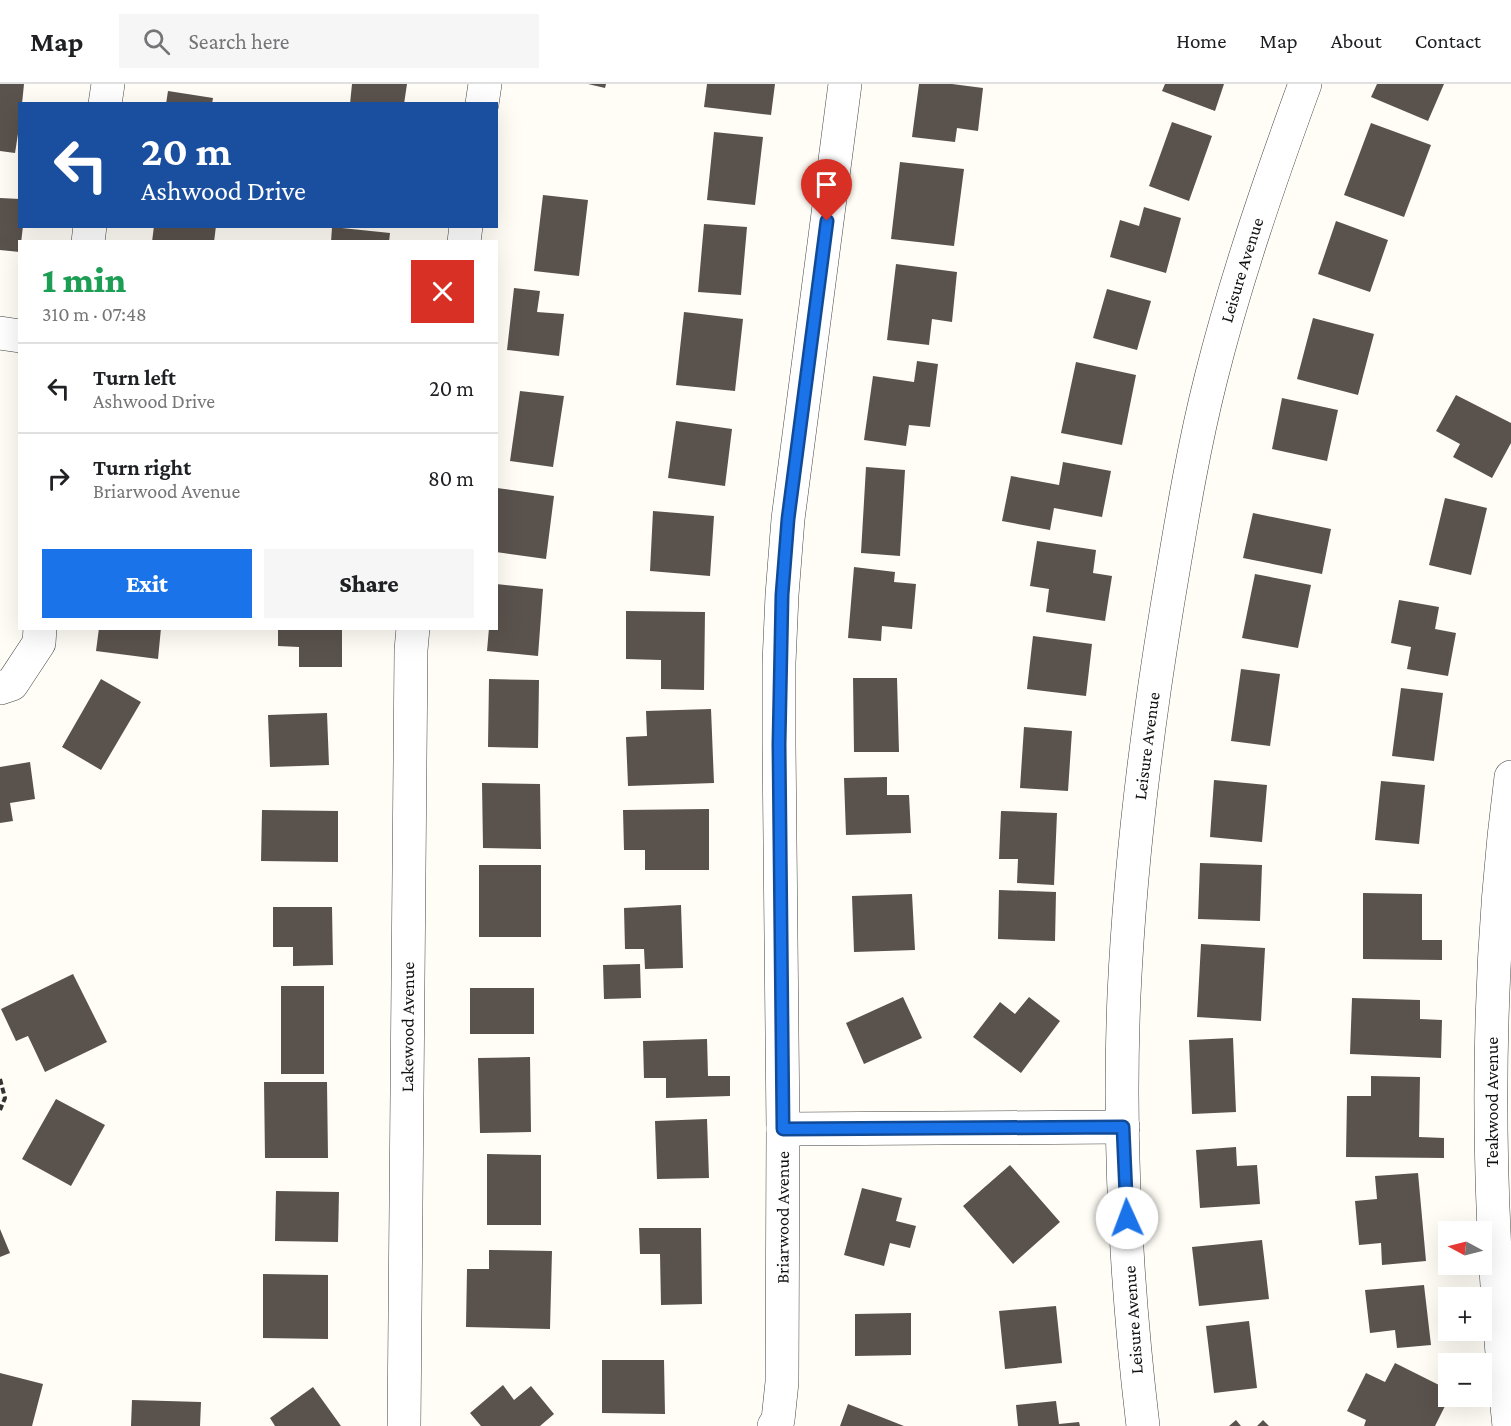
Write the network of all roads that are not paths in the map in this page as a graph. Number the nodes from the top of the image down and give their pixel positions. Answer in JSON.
{"nodes":[{"id":1,"x":108,"y":84,"type":"edge"},
{"id":2,"x":485,"y":84,"type":"edge"},
{"id":3,"x":845,"y":84,"type":"edge"},
{"id":4,"x":1305,"y":84,"type":"edge"},
{"id":5,"x":105,"y":102,"type":"edge"},
{"id":6,"x":482,"y":102,"type":"edge"},
{"id":7,"x":0,"y":333,"type":"edge"},
{"id":8,"x":18,"y":336,"type":"edge"},
{"id":9,"x":40,"y":630,"type":"edge"},
{"id":10,"x":413,"y":630,"type":"edge"},
{"id":11,"x":6,"y":686,"type":"edge"},
{"id":12,"x":1511,"y":777,"type":"edge"},
{"id":13,"x":1123,"y":1127,"type":"junction"},
{"id":14,"x":783,"y":1129,"type":"junction"},
{"id":15,"x":776,"y":1423,"type":"edge"},
{"id":16,"x":404,"y":1426,"type":"edge"},
{"id":17,"x":1143,"y":1426,"type":"edge"},
{"id":18,"x":1509,"y":1426,"type":"edge"}],
"edges":[{"from":1,"to":5,"type":"street"},
{"from":2,"to":6,"type":"street"},
{"from":3,"to":14,"type":"street","name":"Briarwood Avenue"},
{"from":4,"to":13,"type":"street","name":"Leisure Avenue"},
{"from":7,"to":8,"type":"street"},
{"from":9,"to":11,"type":"street"},
{"from":10,"to":16,"type":"street","name":"Lakewood Avenue"},
{"from":12,"to":18,"type":"street","name":"Teakwood Avenue"},
{"from":13,"to":14,"type":"street"},
{"from":13,"to":17,"type":"street","name":"Leisure Avenue"},
{"from":14,"to":15,"type":"street","name":"Briarwood Avenue"}]}
